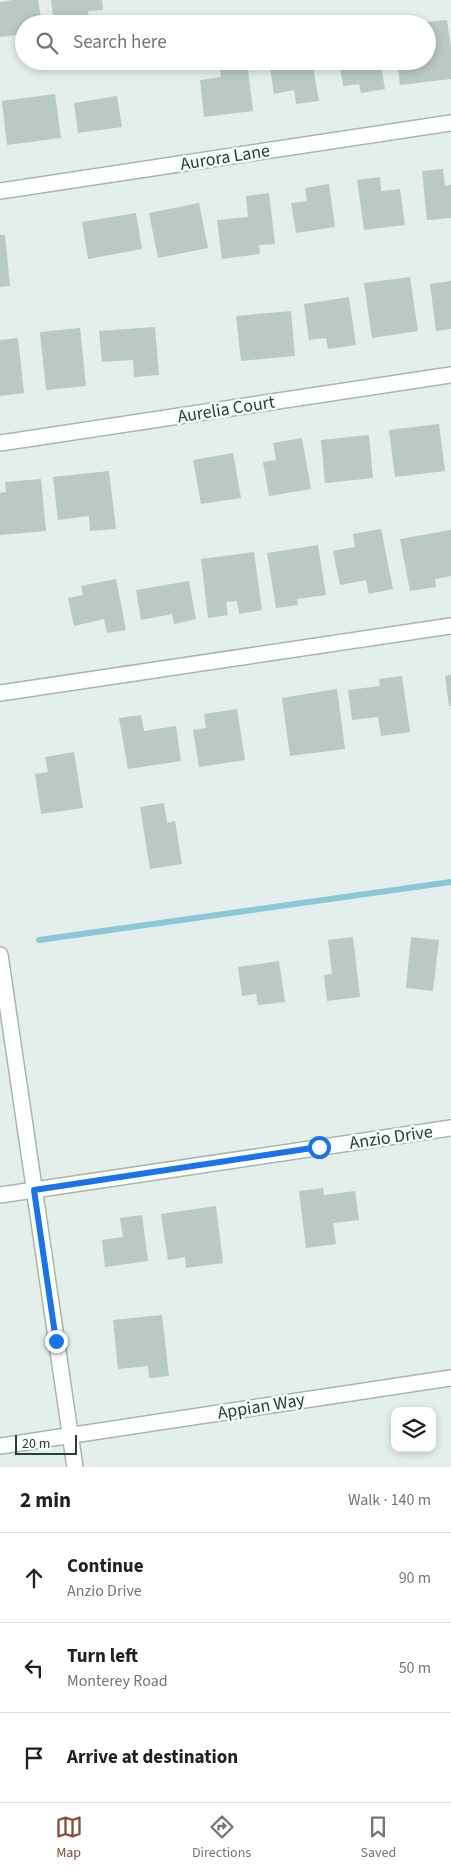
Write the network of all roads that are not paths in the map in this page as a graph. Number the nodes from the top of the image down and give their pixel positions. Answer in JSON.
{"nodes":[{"id":1,"x":451,"y":123,"type":"edge"},
{"id":2,"x":0,"y":191,"type":"edge"},
{"id":3,"x":451,"y":376,"type":"edge"},
{"id":4,"x":0,"y":443,"type":"edge"},
{"id":5,"x":451,"y":626,"type":"edge"},
{"id":6,"x":0,"y":693,"type":"edge"},
{"id":7,"x":0,"y":955,"type":"edge"},
{"id":8,"x":451,"y":1128,"type":"edge"},
{"id":9,"x":34,"y":1190,"type":"junction"},
{"id":10,"x":0,"y":1195,"type":"edge"},
{"id":11,"x":451,"y":1378,"type":"edge"},
{"id":12,"x":70,"y":1436,"type":"junction"},
{"id":13,"x":0,"y":1446,"type":"edge"},
{"id":14,"x":75,"y":1467,"type":"edge"}],
"edges":[{"from":1,"to":2,"type":"street","name":"Aurora Lane"},
{"from":3,"to":4,"type":"street","name":"Aurelia Court"},
{"from":5,"to":6,"type":"street"},
{"from":7,"to":9,"type":"street"},
{"from":8,"to":9,"type":"street","name":"Anzio Drive"},
{"from":9,"to":10,"type":"street","name":"Anzio Drive"},
{"from":9,"to":12,"type":"street"},
{"from":11,"to":12,"type":"street","name":"Appian Way"},
{"from":12,"to":13,"type":"street","name":"Appian Way"},
{"from":12,"to":14,"type":"street"}]}
